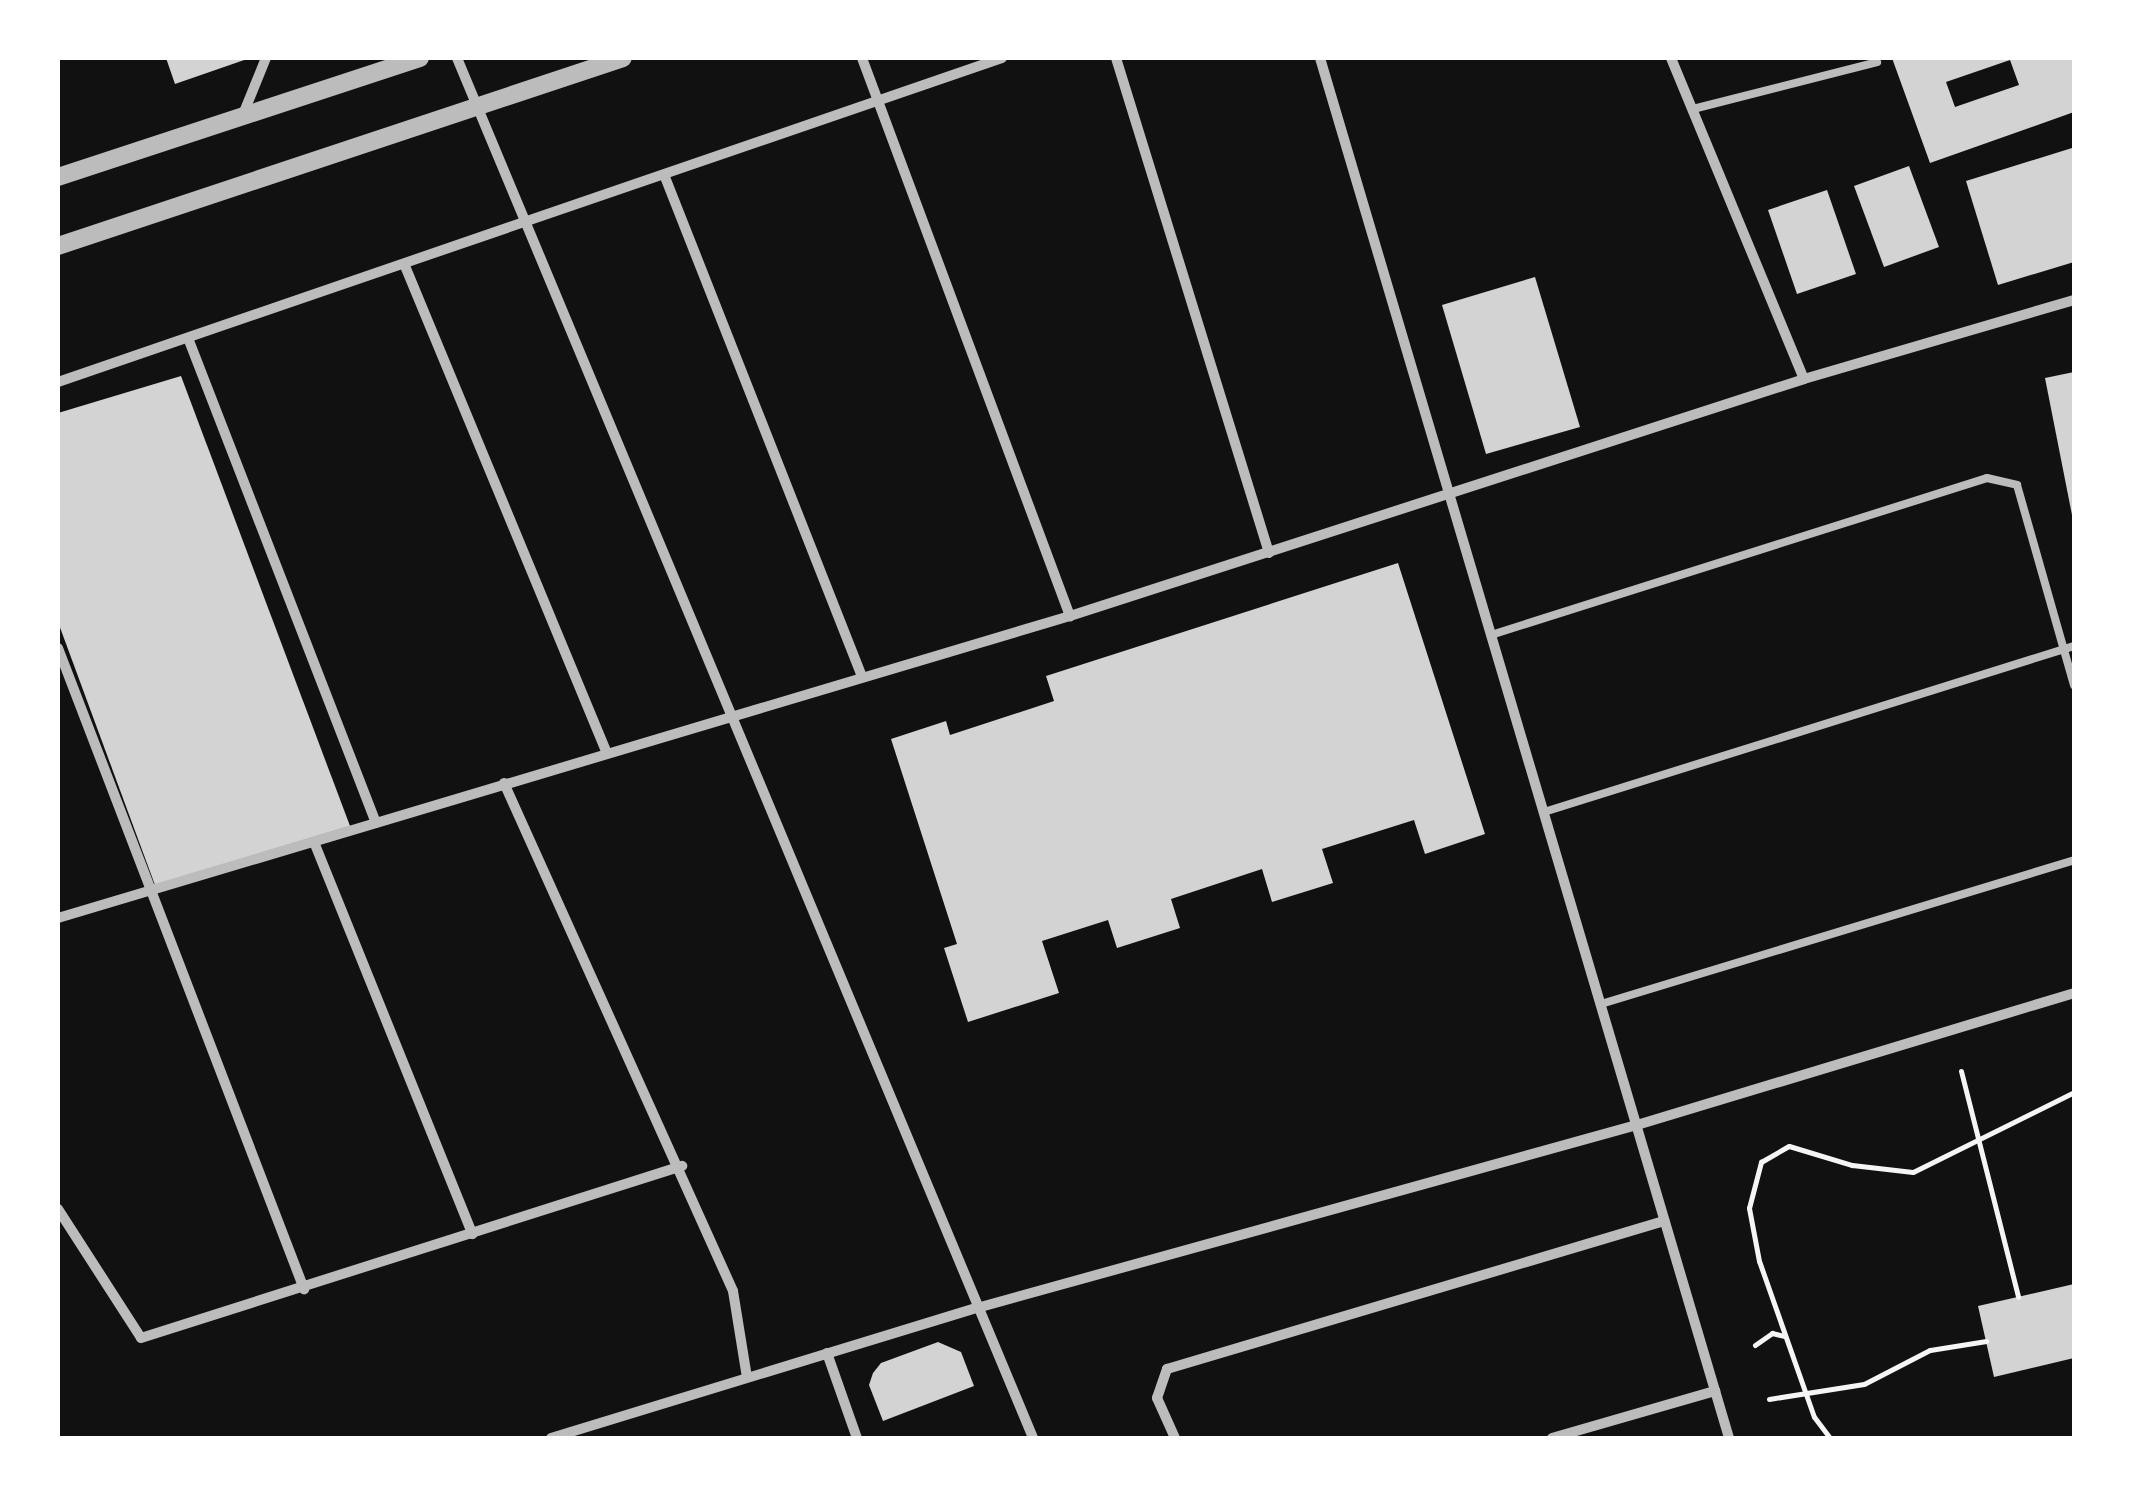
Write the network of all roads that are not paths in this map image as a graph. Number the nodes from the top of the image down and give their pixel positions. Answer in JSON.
{"nodes":[{"id":1,"x":266,"y":58,"type":"edge"},
{"id":2,"x":420,"y":58,"type":"edge"},
{"id":3,"x":457,"y":58,"type":"edge"},
{"id":4,"x":623,"y":58,"type":"edge"},
{"id":5,"x":862,"y":58,"type":"edge"},
{"id":6,"x":1002,"y":58,"type":"edge"},
{"id":7,"x":1116,"y":58,"type":"edge"},
{"id":8,"x":1320,"y":58,"type":"edge"},
{"id":9,"x":1671,"y":58,"type":"edge"},
{"id":10,"x":1877,"y":62,"type":"dead end"},
{"id":11,"x":876,"y":99,"type":"junction"},
{"id":12,"x":478,"y":107,"type":"junction"},
{"id":13,"x":1692,"y":109,"type":"junction"},
{"id":14,"x":242,"y":118,"type":"junction"},
{"id":15,"x":58,"y":177,"type":"edge"},
{"id":16,"x":665,"y":177,"type":"junction"},
{"id":17,"x":527,"y":224,"type":"junction"},
{"id":18,"x":58,"y":246,"type":"edge"},
{"id":19,"x":405,"y":266,"type":"junction"},
{"id":20,"x":2074,"y":300,"type":"edge"},
{"id":21,"x":188,"y":338,"type":"junction"},
{"id":22,"x":1804,"y":378,"type":"junction"},
{"id":23,"x":58,"y":382,"type":"edge"},
{"id":24,"x":1450,"y":496,"type":"junction"},
{"id":25,"x":1269,"y":554,"type":"junction"},
{"id":26,"x":1070,"y":616,"type":"junction"},
{"id":27,"x":1491,"y":635,"type":"junction"},
{"id":28,"x":2072,"y":647,"type":"edge"},
{"id":29,"x":58,"y":648,"type":"edge"},
{"id":30,"x":861,"y":674,"type":"junction"},
{"id":31,"x":2074,"y":685,"type":"edge"},
{"id":32,"x":726,"y":714,"type":"junction"},
{"id":33,"x":606,"y":751,"type":"junction"},
{"id":34,"x":504,"y":782,"type":"junction"},
{"id":35,"x":1544,"y":812,"type":"junction"},
{"id":36,"x":376,"y":823,"type":"junction"},
{"id":37,"x":314,"y":842,"type":"junction"},
{"id":38,"x":2074,"y":860,"type":"edge"},
{"id":39,"x":149,"y":891,"type":"junction"},
{"id":40,"x":58,"y":918,"type":"edge"},
{"id":41,"x":2074,"y":992,"type":"edge"},
{"id":42,"x":1601,"y":1004,"type":"junction"},
{"id":43,"x":1637,"y":1126,"type":"junction"},
{"id":44,"x":682,"y":1166,"type":"junction"},
{"id":45,"x":58,"y":1210,"type":"edge"},
{"id":46,"x":1664,"y":1220,"type":"junction"},
{"id":47,"x":472,"y":1234,"type":"junction"},
{"id":48,"x":304,"y":1289,"type":"junction"},
{"id":49,"x":976,"y":1308,"type":"junction"},
{"id":50,"x":828,"y":1353,"type":"junction"},
{"id":51,"x":747,"y":1377,"type":"junction"},
{"id":52,"x":1715,"y":1391,"type":"junction"},
{"id":53,"x":574,"y":1436,"type":"edge"},
{"id":54,"x":551,"y":1438,"type":"edge"},
{"id":55,"x":856,"y":1438,"type":"edge"},
{"id":56,"x":1032,"y":1438,"type":"edge"},
{"id":57,"x":1174,"y":1438,"type":"edge"},
{"id":58,"x":1552,"y":1438,"type":"edge"},
{"id":59,"x":1729,"y":1438,"type":"edge"}],
"edges":[{"from":1,"to":14,"type":"street"},
{"from":2,"to":14,"type":"street"},
{"from":3,"to":12,"type":"street"},
{"from":4,"to":12,"type":"street"},
{"from":5,"to":11,"type":"street"},
{"from":6,"to":11,"type":"street"},
{"from":7,"to":25,"type":"street"},
{"from":8,"to":24,"type":"street"},
{"from":9,"to":13,"type":"street"},
{"from":10,"to":13,"type":"lane"},
{"from":11,"to":16,"type":"street"},
{"from":11,"to":26,"type":"street"},
{"from":12,"to":17,"type":"street"},
{"from":12,"to":18,"type":"street"},
{"from":13,"to":22,"type":"street"},
{"from":14,"to":15,"type":"street"},
{"from":16,"to":17,"type":"street"},
{"from":16,"to":30,"type":"street"},
{"from":17,"to":19,"type":"street"},
{"from":17,"to":32,"type":"street"},
{"from":19,"to":21,"type":"street"},
{"from":19,"to":33,"type":"street"},
{"from":20,"to":22,"type":"street"},
{"from":21,"to":23,"type":"street"},
{"from":21,"to":36,"type":"street"},
{"from":22,"to":24,"type":"street"},
{"from":24,"to":25,"type":"street"},
{"from":24,"to":27,"type":"street"},
{"from":25,"to":26,"type":"street"},
{"from":26,"to":30,"type":"street"},
{"from":27,"to":28,"type":"lane"},
{"from":27,"to":35,"type":"street"},
{"from":28,"to":31,"type":"lane"},
{"from":28,"to":35,"type":"lane"},
{"from":29,"to":39,"type":"street"},
{"from":30,"to":32,"type":"street"},
{"from":32,"to":33,"type":"street"},
{"from":32,"to":49,"type":"street"},
{"from":33,"to":34,"type":"street"},
{"from":34,"to":36,"type":"street"},
{"from":34,"to":44,"type":"street"},
{"from":35,"to":42,"type":"street"},
{"from":36,"to":37,"type":"street"},
{"from":37,"to":39,"type":"street"},
{"from":37,"to":47,"type":"street"},
{"from":38,"to":42,"type":"lane"},
{"from":39,"to":40,"type":"street"},
{"from":39,"to":48,"type":"street"},
{"from":41,"to":43,"type":"street"},
{"from":42,"to":43,"type":"street"},
{"from":43,"to":46,"type":"street"},
{"from":43,"to":49,"type":"street"},
{"from":44,"to":47,"type":"street"},
{"from":44,"to":51,"type":"street"},
{"from":45,"to":48,"type":"street"},
{"from":46,"to":52,"type":"street"},
{"from":46,"to":57,"type":"street"},
{"from":47,"to":48,"type":"street"},
{"from":49,"to":50,"type":"street"},
{"from":49,"to":56,"type":"street"},
{"from":50,"to":51,"type":"street"},
{"from":50,"to":55,"type":"street"},
{"from":51,"to":53,"type":"street"},
{"from":52,"to":58,"type":"street"},
{"from":52,"to":59,"type":"street"},
{"from":53,"to":54,"type":"street"}]}
